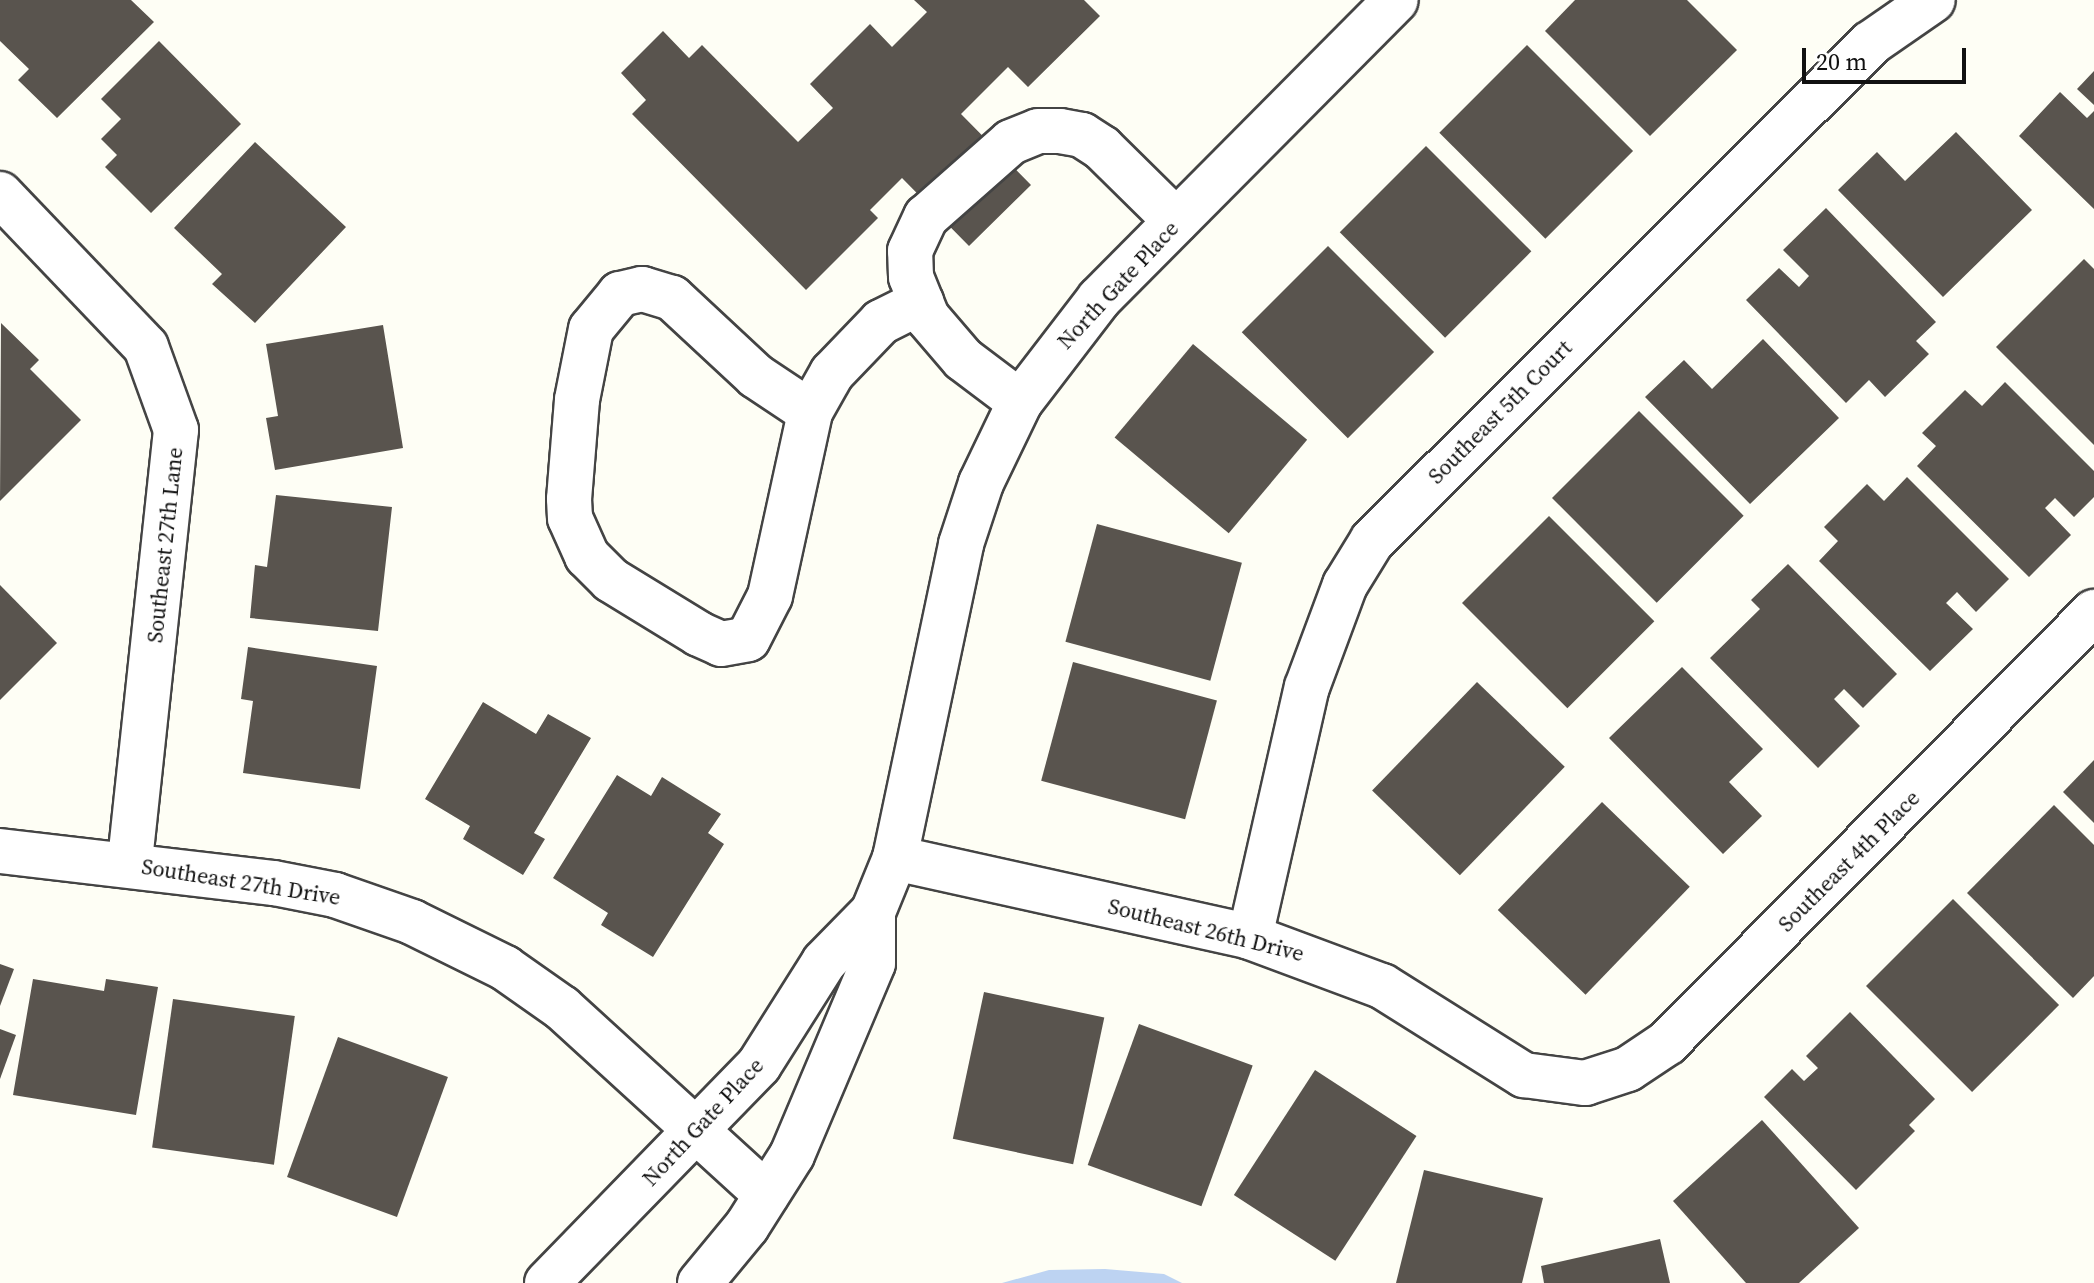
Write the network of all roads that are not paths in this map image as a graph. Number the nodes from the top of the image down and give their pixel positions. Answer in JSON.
{"nodes":[{"id":1,"x":1396,"y":0,"type":"edge"},
{"id":2,"x":1933,"y":0,"type":"edge"},
{"id":3,"x":0,"y":194,"type":"edge"},
{"id":4,"x":1176,"y":221,"type":"junction"},
{"id":5,"x":921,"y":302,"type":"junction"},
{"id":6,"x":1020,"y":402,"type":"junction"},
{"id":7,"x":810,"y":412,"type":"junction"},
{"id":8,"x":2094,"y":612,"type":"edge"},
{"id":9,"x":0,"y":851,"type":"edge"},
{"id":10,"x":895,"y":858,"type":"junction"},
{"id":11,"x":130,"y":864,"type":"junction"},
{"id":12,"x":873,"y":912,"type":"junction"},
{"id":13,"x":1250,"y":937,"type":"junction"},
{"id":14,"x":1585,"y":1083,"type":"joint"},
{"id":15,"x":696,"y":1131,"type":"junction"},
{"id":16,"x":767,"y":1195,"type":"junction"},
{"id":17,"x":547,"y":1283,"type":"edge"},
{"id":18,"x":700,"y":1283,"type":"edge"}],
"edges":[{"from":1,"to":4,"type":"street","name":"North Gate Place"},
{"from":2,"to":13,"type":"street","name":"Southeast 5th Court"},
{"from":3,"to":11,"type":"street","name":"Southeast 27th Lane"},
{"from":4,"to":5,"type":"street"},
{"from":4,"to":6,"type":"street","name":"North Gate Place"},
{"from":5,"to":6,"type":"street"},
{"from":5,"to":7,"type":"street"},
{"from":6,"to":10,"type":"street","name":"North Gate Place"},
{"from":7,"to":7,"type":"street"},
{"from":8,"to":14,"type":"street","name":"Southeast 4th Place"},
{"from":9,"to":11,"type":"street","name":"Southeast 27th Drive"},
{"from":10,"to":12,"type":"street","name":"North Gate Place"},
{"from":10,"to":13,"type":"street","name":"Southeast 26th Drive"},
{"from":11,"to":15,"type":"street","name":"Southeast 27th Drive"},
{"from":12,"to":15,"type":"street","name":"North Gate Place"},
{"from":12,"to":16,"type":"street","name":"North Gate Place"},
{"from":13,"to":14,"type":"street","name":"Southeast 26th Drive"},
{"from":15,"to":16,"type":"street","name":"Southeast 27th Drive"},
{"from":15,"to":17,"type":"street","name":"North Gate Place"},
{"from":16,"to":18,"type":"street","name":"North Gate Place"}]}
